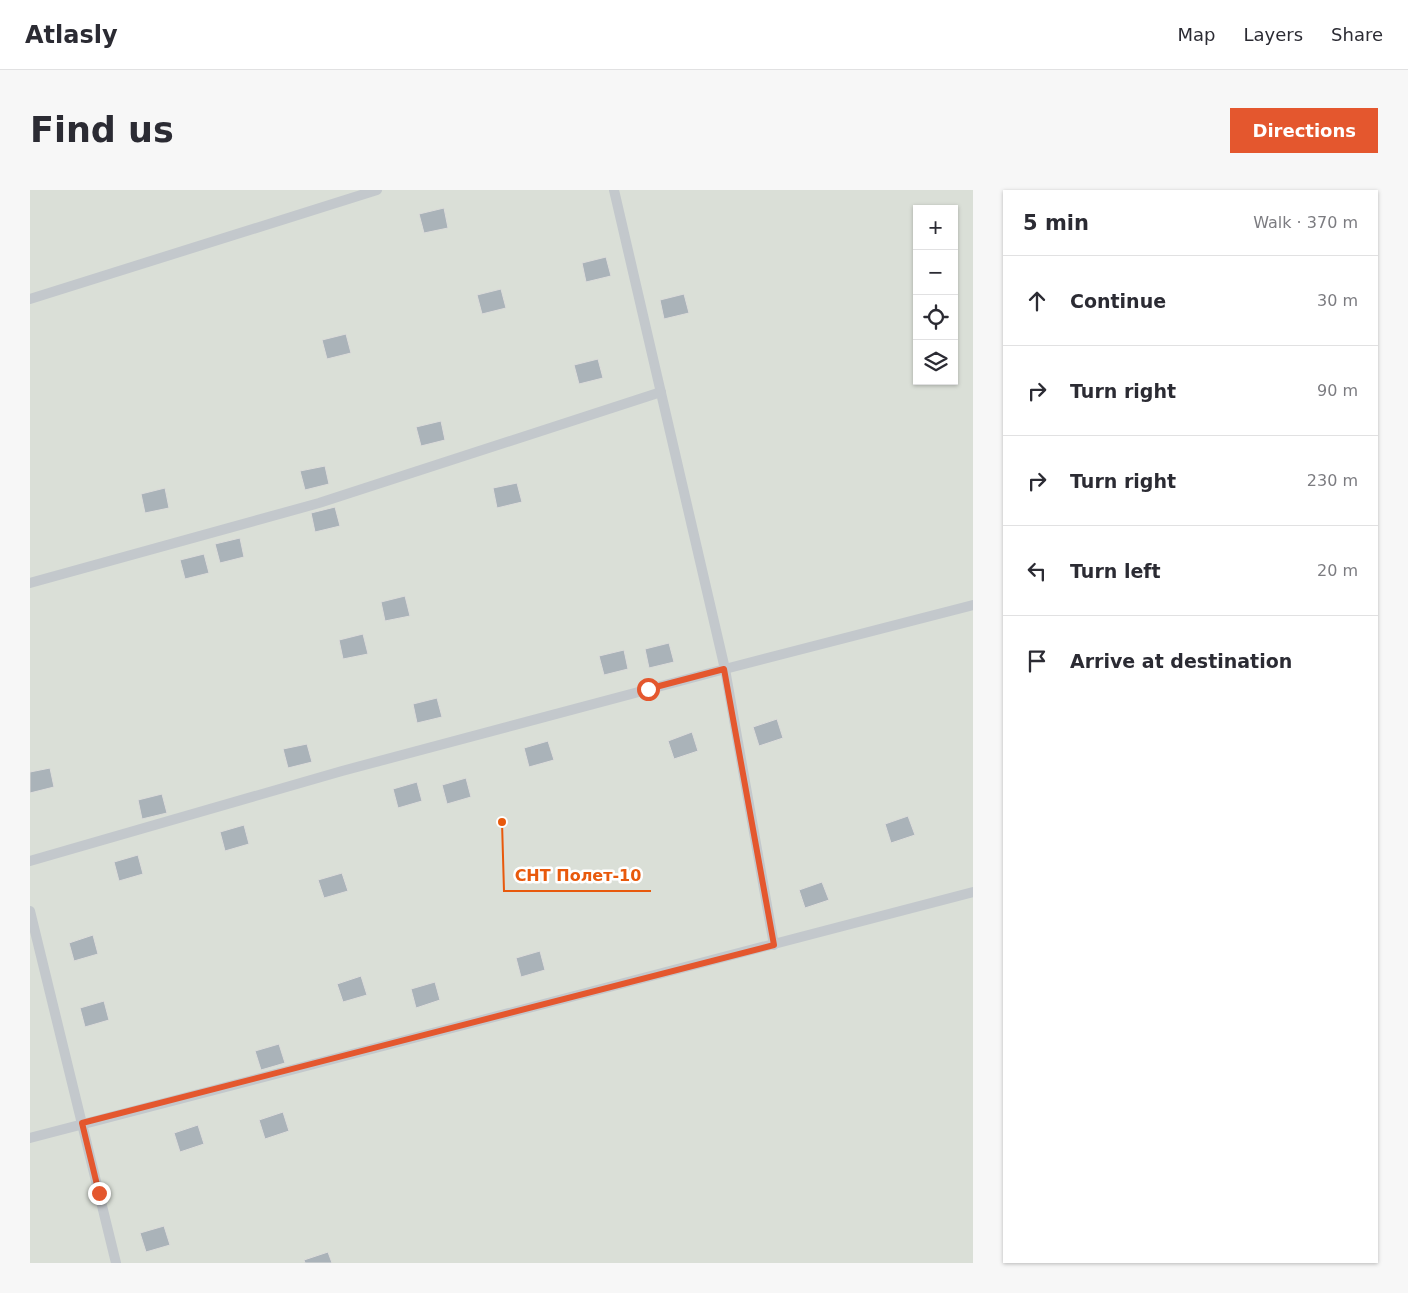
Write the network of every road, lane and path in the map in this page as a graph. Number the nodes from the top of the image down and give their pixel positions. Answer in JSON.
{"nodes":[{"id":1,"x":377,"y":190,"type":"edge"},
{"id":2,"x":614,"y":190,"type":"edge"},
{"id":3,"x":30,"y":299,"type":"edge"},
{"id":4,"x":661,"y":392,"type":"junction"},
{"id":5,"x":30,"y":584,"type":"edge"},
{"id":6,"x":973,"y":605,"type":"edge"},
{"id":7,"x":724,"y":669,"type":"junction"},
{"id":8,"x":30,"y":861,"type":"edge"},
{"id":9,"x":973,"y":892,"type":"edge"},
{"id":10,"x":30,"y":911,"type":"edge"},
{"id":11,"x":774,"y":945,"type":"junction"},
{"id":12,"x":82,"y":1123,"type":"junction"},
{"id":13,"x":30,"y":1138,"type":"edge"},
{"id":14,"x":116,"y":1263,"type":"edge"}],
"edges":[{"from":1,"to":3,"type":"lane"},
{"from":2,"to":4,"type":"lane"},
{"from":4,"to":5,"type":"lane"},
{"from":4,"to":7,"type":"lane"},
{"from":6,"to":7,"type":"lane"},
{"from":7,"to":8,"type":"lane"},
{"from":7,"to":11,"type":"lane"},
{"from":9,"to":11,"type":"lane"},
{"from":10,"to":12,"type":"lane"},
{"from":11,"to":12,"type":"lane"},
{"from":12,"to":13,"type":"lane"},
{"from":12,"to":14,"type":"lane"}]}
